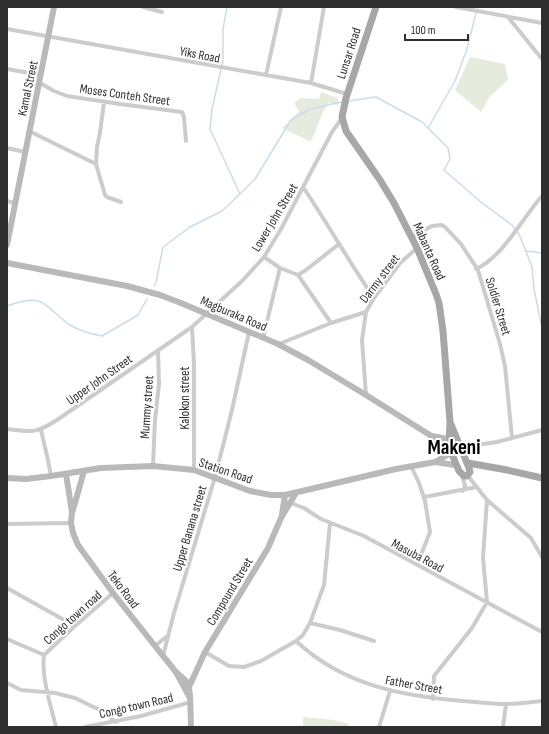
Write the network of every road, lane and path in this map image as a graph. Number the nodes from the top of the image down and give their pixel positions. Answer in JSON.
{"nodes":[{"id":1,"x":54,"y":7,"type":"edge"},
{"id":2,"x":143,"y":7,"type":"edge"},
{"id":3,"x":281,"y":7,"type":"edge"},
{"id":4,"x":324,"y":7,"type":"edge"},
{"id":5,"x":376,"y":7,"type":"edge"},
{"id":6,"x":456,"y":7,"type":"edge"},
{"id":7,"x":162,"y":12,"type":"dead end"},
{"id":8,"x":508,"y":17,"type":"junction"},
{"id":9,"x":542,"y":23,"type":"edge"},
{"id":10,"x":7,"y":29,"type":"edge"},
{"id":11,"x":49,"y":36,"type":"junction"},
{"id":12,"x":542,"y":59,"type":"edge"},
{"id":13,"x":7,"y":69,"type":"edge"},
{"id":14,"x":41,"y":75,"type":"junction"},
{"id":15,"x":266,"y":75,"type":"junction"},
{"id":16,"x":40,"y":83,"type":"junction"},
{"id":17,"x":311,"y":83,"type":"junction"},
{"id":18,"x":347,"y":96,"type":"junction"},
{"id":19,"x":104,"y":102,"type":"junction"},
{"id":20,"x":342,"y":117,"type":"junction"},
{"id":21,"x":29,"y":131,"type":"junction"},
{"id":22,"x":186,"y":141,"type":"dead end"},
{"id":23,"x":7,"y":148,"type":"edge"},
{"id":24,"x":25,"y":152,"type":"junction"},
{"id":25,"x":96,"y":164,"type":"junction"},
{"id":26,"x":303,"y":187,"type":"junction"},
{"id":27,"x":542,"y":196,"type":"edge"},
{"id":28,"x":7,"y":201,"type":"edge"},
{"id":29,"x":121,"y":202,"type":"dead end"},
{"id":30,"x":15,"y":203,"type":"junction"},
{"id":31,"x":412,"y":237,"type":"junction"},
{"id":32,"x":339,"y":244,"type":"junction"},
{"id":33,"x":7,"y":245,"type":"edge"},
{"id":34,"x":417,"y":248,"type":"junction"},
{"id":35,"x":264,"y":257,"type":"junction"},
{"id":36,"x":7,"y":263,"type":"edge"},
{"id":37,"x":280,"y":268,"type":"junction"},
{"id":38,"x":476,"y":269,"type":"junction"},
{"id":39,"x":298,"y":275,"type":"junction"},
{"id":40,"x":374,"y":298,"type":"junction"},
{"id":41,"x":366,"y":312,"type":"junction"},
{"id":42,"x":205,"y":314,"type":"junction"},
{"id":43,"x":331,"y":323,"type":"junction"},
{"id":44,"x":192,"y":327,"type":"junction"},
{"id":45,"x":249,"y":332,"type":"junction"},
{"id":46,"x":263,"y":338,"type":"junction"},
{"id":47,"x":278,"y":344,"type":"junction"},
{"id":48,"x":158,"y":350,"type":"junction"},
{"id":49,"x":366,"y":395,"type":"junction"},
{"id":50,"x":450,"y":422,"type":"junction"},
{"id":51,"x":7,"y":429,"type":"edge"},
{"id":52,"x":41,"y":430,"type":"junction"},
{"id":53,"x":542,"y":430,"type":"edge"},
{"id":54,"x":431,"y":435,"type":"junction"},
{"id":55,"x":448,"y":438,"type":"junction"},
{"id":56,"x":512,"y":438,"type":"junction"},
{"id":57,"x":457,"y":441,"type":"junction"},
{"id":58,"x":469,"y":446,"type":"junction"},
{"id":59,"x":461,"y":449,"type":"junction"},
{"id":60,"x":450,"y":450,"type":"junction"},
{"id":61,"x":435,"y":462,"type":"junction"},
{"id":62,"x":468,"y":463,"type":"junction"},
{"id":63,"x":455,"y":464,"type":"junction"},
{"id":64,"x":153,"y":466,"type":"junction"},
{"id":65,"x":410,"y":466,"type":"junction"},
{"id":66,"x":486,"y":467,"type":"junction"},
{"id":67,"x":194,"y":470,"type":"junction"},
{"id":68,"x":84,"y":471,"type":"junction"},
{"id":69,"x":66,"y":474,"type":"junction"},
{"id":70,"x":467,"y":474,"type":"junction"},
{"id":71,"x":51,"y":476,"type":"junction"},
{"id":72,"x":215,"y":477,"type":"junction"},
{"id":73,"x":7,"y":478,"type":"edge"},
{"id":74,"x":542,"y":478,"type":"edge"},
{"id":75,"x":477,"y":487,"type":"junction"},
{"id":76,"x":463,"y":491,"type":"junction"},
{"id":77,"x":296,"y":493,"type":"junction"},
{"id":78,"x":424,"y":497,"type":"junction"},
{"id":79,"x":284,"y":498,"type":"junction"},
{"id":80,"x":487,"y":500,"type":"junction"},
{"id":81,"x":291,"y":502,"type":"junction"},
{"id":82,"x":72,"y":512,"type":"junction"},
{"id":83,"x":281,"y":518,"type":"junction"},
{"id":84,"x":71,"y":523,"type":"junction"},
{"id":85,"x":330,"y":523,"type":"junction"},
{"id":86,"x":7,"y":524,"type":"edge"},
{"id":87,"x":542,"y":557,"type":"edge"},
{"id":88,"x":417,"y":565,"type":"junction"},
{"id":89,"x":7,"y":588,"type":"edge"},
{"id":90,"x":113,"y":593,"type":"junction"},
{"id":91,"x":487,"y":602,"type":"junction"},
{"id":92,"x":310,"y":623,"type":"junction"},
{"id":93,"x":74,"y":626,"type":"junction"},
{"id":94,"x":542,"y":632,"type":"edge"},
{"id":95,"x":168,"y":636,"type":"junction"},
{"id":96,"x":7,"y":639,"type":"edge"},
{"id":97,"x":296,"y":641,"type":"junction"},
{"id":98,"x":374,"y":642,"type":"dead end"},
{"id":99,"x":155,"y":646,"type":"junction"},
{"id":100,"x":205,"y":652,"type":"junction"},
{"id":101,"x":44,"y":655,"type":"junction"},
{"id":102,"x":163,"y":656,"type":"junction"},
{"id":103,"x":194,"y":675,"type":"junction"},
{"id":104,"x":182,"y":679,"type":"junction"},
{"id":105,"x":7,"y":683,"type":"edge"},
{"id":106,"x":189,"y":687,"type":"junction"},
{"id":107,"x":390,"y":691,"type":"junction"},
{"id":108,"x":48,"y":692,"type":"junction"},
{"id":109,"x":433,"y":699,"type":"junction"},
{"id":110,"x":191,"y":701,"type":"junction"},
{"id":111,"x":542,"y":701,"type":"edge"},
{"id":112,"x":506,"y":704,"type":"junction"},
{"id":113,"x":116,"y":722,"type":"junction"},
{"id":114,"x":56,"y":727,"type":"edge"},
{"id":115,"x":85,"y":727,"type":"edge"},
{"id":116,"x":191,"y":727,"type":"edge"},
{"id":117,"x":379,"y":727,"type":"edge"},
{"id":118,"x":503,"y":727,"type":"edge"}],
"edges":[{"from":1,"to":11,"type":"street","name":"Kamal Street"},
{"from":2,"to":7,"type":"street"},
{"from":3,"to":15,"type":"street"},
{"from":4,"to":17,"type":"street"},
{"from":5,"to":18,"type":"main road","name":"Lunsar Road"},
{"from":6,"to":8,"type":"street"},
{"from":8,"to":9,"type":"street"},
{"from":8,"to":12,"type":"street"},
{"from":10,"to":11,"type":"street","name":"Yiks Road"},
{"from":11,"to":14,"type":"street","name":"Kamal Street"},
{"from":11,"to":15,"type":"street","name":"Yiks Road"},
{"from":13,"to":14,"type":"street"},
{"from":14,"to":16,"type":"street","name":"Kamal Street"},
{"from":15,"to":17,"type":"street","name":"Yiks Road"},
{"from":16,"to":19,"type":"street","name":"Moses Conteh Street"},
{"from":16,"to":21,"type":"street","name":"Kamal Street"},
{"from":17,"to":18,"type":"street","name":"Yiks Road"},
{"from":18,"to":20,"type":"main road","name":"Lunsar Road"},
{"from":19,"to":22,"type":"street","name":"Moses Conteh Street"},
{"from":19,"to":25,"type":"street"},
{"from":20,"to":26,"type":"street","name":"Lower John Street"},
{"from":20,"to":31,"type":"main road","name":"Mabanta Road"},
{"from":21,"to":24,"type":"street","name":"Kamal Street"},
{"from":21,"to":25,"type":"street"},
{"from":23,"to":24,"type":"street"},
{"from":24,"to":30,"type":"street","name":"Kamal Street"},
{"from":25,"to":29,"type":"street"},
{"from":26,"to":32,"type":"street"},
{"from":26,"to":35,"type":"street","name":"Lower John Street"},
{"from":27,"to":38,"type":"street"},
{"from":28,"to":30,"type":"street"},
{"from":30,"to":33,"type":"street","name":"Kamal Street"},
{"from":31,"to":34,"type":"main road","name":"Mabanta Road"},
{"from":31,"to":38,"type":"street","name":"Soldier Street"},
{"from":32,"to":39,"type":"street"},
{"from":32,"to":40,"type":"street"},
{"from":34,"to":40,"type":"street","name":"Darmy street"},
{"from":34,"to":50,"type":"main road","name":"Mabanta Road"},
{"from":35,"to":37,"type":"street"},
{"from":35,"to":42,"type":"street","name":"Lower John Street"},
{"from":36,"to":42,"type":"street","name":"Magburaka Road"},
{"from":37,"to":39,"type":"street"},
{"from":37,"to":46,"type":"street"},
{"from":38,"to":56,"type":"street","name":"Soldier Street"},
{"from":39,"to":43,"type":"street"},
{"from":40,"to":41,"type":"street","name":"Darmy street"},
{"from":41,"to":43,"type":"street"},
{"from":41,"to":49,"type":"street","name":"Darmy street"},
{"from":42,"to":44,"type":"street","name":"Upper John Street"},
{"from":42,"to":45,"type":"street","name":"Magburaka Road"},
{"from":43,"to":47,"type":"street"},
{"from":44,"to":48,"type":"street","name":"Upper John Street"},
{"from":44,"to":67,"type":"street","name":"Kalokon street"},
{"from":45,"to":46,"type":"street","name":"Magburaka Road"},
{"from":45,"to":72,"type":"street","name":"Upper Banana street"},
{"from":46,"to":47,"type":"street","name":"Magburaka Road"},
{"from":47,"to":49,"type":"street","name":"Magburaka Road"},
{"from":48,"to":52,"type":"street","name":"Upper John Street"},
{"from":48,"to":64,"type":"street","name":"Mummy street"},
{"from":49,"to":54,"type":"street","name":"Magburaka Road"},
{"from":50,"to":55,"type":"main road"},
{"from":50,"to":57,"type":"main road"},
{"from":51,"to":52,"type":"street"},
{"from":52,"to":71,"type":"street"},
{"from":53,"to":56,"type":"street"},
{"from":54,"to":55,"type":"street","name":"Magburaka Road"},
{"from":54,"to":60,"type":"street","name":"Magburaka Road"},
{"from":55,"to":57,"type":"street","name":"Magburaka Road"},
{"from":55,"to":60,"type":"main road"},
{"from":56,"to":58,"type":"street"},
{"from":57,"to":58,"type":"street"},
{"from":57,"to":59,"type":"main road"},
{"from":58,"to":59,"type":"street"},
{"from":59,"to":62,"type":"main road"},
{"from":60,"to":61,"type":"street","name":"Station Road"},
{"from":60,"to":63,"type":"main road"},
{"from":61,"to":63,"type":"street","name":"Station Road"},
{"from":61,"to":65,"type":"street","name":"Station Road"},
{"from":62,"to":66,"type":"main road"},
{"from":62,"to":70,"type":"main road"},
{"from":63,"to":70,"type":"main road"},
{"from":64,"to":67,"type":"street","name":"Station Road"},
{"from":64,"to":68,"type":"street","name":"Station Road"},
{"from":65,"to":77,"type":"street","name":"Station Road"},
{"from":65,"to":78,"type":"street"},
{"from":66,"to":70,"type":"main road"},
{"from":66,"to":74,"type":"main road"},
{"from":67,"to":72,"type":"street","name":"Station Road"},
{"from":68,"to":69,"type":"street","name":"Station Road"},
{"from":68,"to":82,"type":"street","name":"Teko Road"},
{"from":69,"to":71,"type":"street","name":"Station Road"},
{"from":69,"to":82,"type":"street","name":"Teko Road"},
{"from":70,"to":75,"type":"street"},
{"from":70,"to":76,"type":"street"},
{"from":71,"to":73,"type":"street","name":"Station Road"},
{"from":72,"to":79,"type":"street","name":"Station Road"},
{"from":72,"to":95,"type":"street","name":"Upper Banana street"},
{"from":75,"to":76,"type":"street"},
{"from":75,"to":80,"type":"street"},
{"from":76,"to":78,"type":"street"},
{"from":77,"to":79,"type":"street","name":"Station Road"},
{"from":77,"to":81,"type":"street","name":"Compound Street"},
{"from":78,"to":88,"type":"street"},
{"from":79,"to":81,"type":"street","name":"Masuba Road"},
{"from":79,"to":83,"type":"street","name":"Compound Street"},
{"from":80,"to":87,"type":"street"},
{"from":80,"to":91,"type":"street"},
{"from":81,"to":83,"type":"street","name":"Compound Street"},
{"from":81,"to":85,"type":"street","name":"Masuba Road"},
{"from":82,"to":84,"type":"street","name":"Teko Road"},
{"from":83,"to":100,"type":"street","name":"Compound Street"},
{"from":84,"to":86,"type":"street"},
{"from":84,"to":90,"type":"street","name":"Teko Road"},
{"from":85,"to":88,"type":"street","name":"Masuba Road"},
{"from":85,"to":92,"type":"street"},
{"from":88,"to":91,"type":"street","name":"Masuba Road"},
{"from":89,"to":93,"type":"street"},
{"from":90,"to":93,"type":"street","name":"Congo town road"},
{"from":90,"to":99,"type":"street","name":"Teko Road"},
{"from":91,"to":94,"type":"street","name":"Masuba Road"},
{"from":91,"to":109,"type":"street"},
{"from":92,"to":97,"type":"street"},
{"from":92,"to":98,"type":"street"},
{"from":93,"to":101,"type":"street","name":"Congo town road"},
{"from":95,"to":99,"type":"street"},
{"from":95,"to":102,"type":"street","name":"Upper Banana street"},
{"from":96,"to":101,"type":"street"},
{"from":97,"to":100,"type":"street"},
{"from":97,"to":107,"type":"street","name":"Father Street"},
{"from":99,"to":102,"type":"street","name":"Teko Road"},
{"from":100,"to":103,"type":"street","name":"Compound Street"},
{"from":101,"to":108,"type":"street","name":"Congo town road"},
{"from":102,"to":104,"type":"street","name":"Teko Road"},
{"from":103,"to":104,"type":"street"},
{"from":103,"to":106,"type":"street","name":"Compound Street"},
{"from":104,"to":106,"type":"street","name":"Teko Road"},
{"from":104,"to":110,"type":"street","name":"Teko Road"},
{"from":105,"to":108,"type":"street"},
{"from":106,"to":110,"type":"street","name":"Teko Road"},
{"from":107,"to":109,"type":"street","name":"Father Street"},
{"from":107,"to":117,"type":"street"},
{"from":108,"to":113,"type":"street"},
{"from":108,"to":114,"type":"street","name":"Congo town road"},
{"from":109,"to":112,"type":"street","name":"Father Street"},
{"from":110,"to":113,"type":"street","name":"Congo town Road"},
{"from":110,"to":116,"type":"street","name":"Teko Road"},
{"from":111,"to":112,"type":"street","name":"Father Street"},
{"from":112,"to":118,"type":"street"},
{"from":113,"to":115,"type":"street","name":"Congo town Road"}]}
